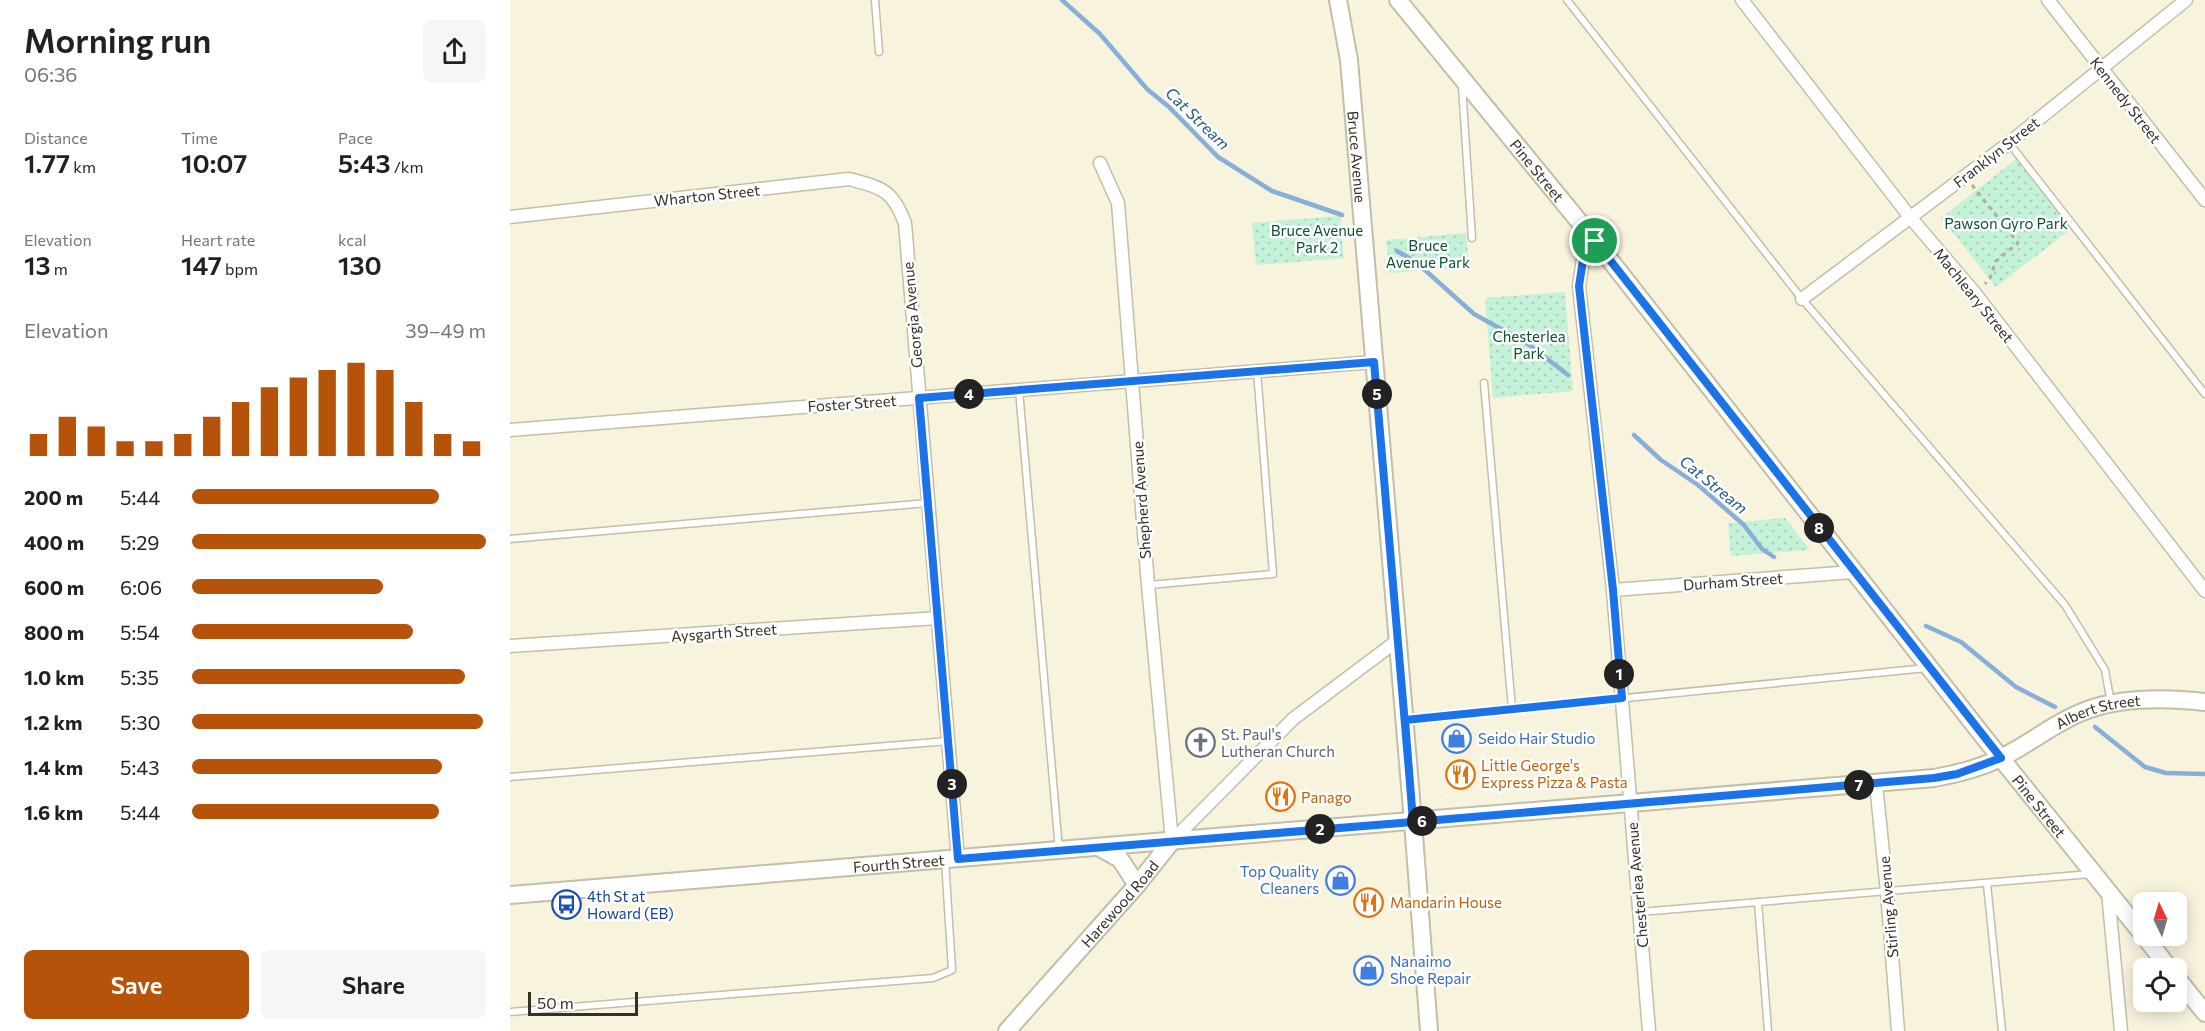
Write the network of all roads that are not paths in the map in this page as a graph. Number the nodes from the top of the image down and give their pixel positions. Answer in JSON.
{"nodes":[{"id":1,"x":875,"y":0,"type":"edge"},
{"id":2,"x":1338,"y":0,"type":"edge"},
{"id":3,"x":1398,"y":0,"type":"edge"},
{"id":4,"x":1567,"y":0,"type":"edge"},
{"id":5,"x":1742,"y":0,"type":"edge"},
{"id":6,"x":2048,"y":0,"type":"edge"},
{"id":7,"x":2186,"y":0,"type":"edge"},
{"id":8,"x":879,"y":52,"type":"dead end"},
{"id":9,"x":2102,"y":68,"type":"junction"},
{"id":10,"x":1461,"y":77,"type":"junction"},
{"id":11,"x":2009,"y":143,"type":"junction"},
{"id":12,"x":1100,"y":163,"type":"dead end"},
{"id":13,"x":2205,"y":200,"type":"edge"},
{"id":14,"x":897,"y":202,"type":"joint"},
{"id":15,"x":510,"y":217,"type":"edge"},
{"id":16,"x":1910,"y":217,"type":"junction"},
{"id":17,"x":1472,"y":238,"type":"dead end"},
{"id":18,"x":1595,"y":241,"type":"junction"},
{"id":19,"x":1802,"y":299,"type":"junction"},
{"id":20,"x":1374,"y":362,"type":"junction"},
{"id":21,"x":1257,"y":371,"type":"junction"},
{"id":22,"x":1132,"y":381,"type":"junction"},
{"id":23,"x":1484,"y":383,"type":"dead end"},
{"id":24,"x":1019,"y":390,"type":"junction"},
{"id":25,"x":2205,"y":394,"type":"edge"},
{"id":26,"x":919,"y":398,"type":"junction"},
{"id":27,"x":510,"y":430,"type":"edge"},
{"id":28,"x":928,"y":503,"type":"junction"},
{"id":29,"x":510,"y":539,"type":"edge"},
{"id":30,"x":1853,"y":572,"type":"junction"},
{"id":31,"x":1148,"y":585,"type":"junction"},
{"id":32,"x":1613,"y":590,"type":"junction"},
{"id":33,"x":2205,"y":591,"type":"edge"},
{"id":34,"x":938,"y":618,"type":"junction"},
{"id":35,"x":1398,"y":640,"type":"junction"},
{"id":36,"x":510,"y":646,"type":"edge"},
{"id":37,"x":1930,"y":668,"type":"junction"},
{"id":38,"x":1622,"y":698,"type":"junction"},
{"id":39,"x":2205,"y":702,"type":"edge"},
{"id":40,"x":2111,"y":703,"type":"junction"},
{"id":41,"x":1512,"y":709,"type":"junction"},
{"id":42,"x":1405,"y":720,"type":"junction"},
{"id":43,"x":948,"y":741,"type":"junction"},
{"id":44,"x":2001,"y":758,"type":"junction"},
{"id":45,"x":510,"y":777,"type":"edge"},
{"id":46,"x":1876,"y":784,"type":"junction"},
{"id":47,"x":1630,"y":804,"type":"junction"},
{"id":48,"x":1413,"y":822,"type":"junction"},
{"id":49,"x":1172,"y":841,"type":"junction"},
{"id":50,"x":1098,"y":847,"type":"junction"},
{"id":51,"x":1059,"y":851,"type":"junction"},
{"id":52,"x":951,"y":860,"type":"junction"},
{"id":53,"x":2094,"y":873,"type":"junction"},
{"id":54,"x":1987,"y":884,"type":"junction"},
{"id":55,"x":1137,"y":885,"type":"junction"},
{"id":56,"x":2108,"y":891,"type":"junction"},
{"id":57,"x":1887,"y":892,"type":"junction"},
{"id":58,"x":510,"y":895,"type":"edge"},
{"id":59,"x":1758,"y":902,"type":"junction"},
{"id":60,"x":1639,"y":912,"type":"junction"},
{"id":61,"x":2133,"y":922,"type":"edge"},
{"id":62,"x":2152,"y":946,"type":"edge"},
{"id":63,"x":2161,"y":958,"type":"edge"},
{"id":64,"x":2187,"y":991,"type":"edge"},
{"id":65,"x":510,"y":1012,"type":"edge"},
{"id":66,"x":2205,"y":1013,"type":"edge"},
{"id":67,"x":1007,"y":1031,"type":"edge"},
{"id":68,"x":1429,"y":1031,"type":"edge"},
{"id":69,"x":1649,"y":1031,"type":"edge"},
{"id":70,"x":1768,"y":1031,"type":"edge"},
{"id":71,"x":1898,"y":1031,"type":"edge"},
{"id":72,"x":2002,"y":1031,"type":"edge"},
{"id":73,"x":2121,"y":1031,"type":"edge"}],
"edges":[{"from":1,"to":8,"type":"lane"},
{"from":2,"to":20,"type":"street","name":"Bruce Avenue"},
{"from":3,"to":10,"type":"street","name":"Pine Street"},
{"from":4,"to":19,"type":"lane"},
{"from":5,"to":16,"type":"street","name":"Machleary Street"},
{"from":6,"to":9,"type":"street","name":"Kennedy Street"},
{"from":7,"to":9,"type":"street","name":"Franklyn Street"},
{"from":9,"to":11,"type":"street","name":"Franklyn Street"},
{"from":9,"to":13,"type":"street","name":"Kennedy Street"},
{"from":10,"to":17,"type":"lane"},
{"from":10,"to":18,"type":"street","name":"Pine Street"},
{"from":11,"to":16,"type":"street","name":"Franklyn Street"},
{"from":11,"to":25,"type":"lane"},
{"from":12,"to":22,"type":"street","name":"Shepherd Avenue"},
{"from":14,"to":15,"type":"street","name":"Wharton Street"},
{"from":14,"to":26,"type":"street","name":"Georgia Avenue"},
{"from":16,"to":19,"type":"street","name":"Franklyn Street"},
{"from":16,"to":33,"type":"street","name":"Machleary Street"},
{"from":18,"to":30,"type":"street","name":"Pine Street"},
{"from":18,"to":32,"type":"street","name":"Chesterlea Avenue"},
{"from":19,"to":40,"type":"lane"},
{"from":20,"to":21,"type":"street","name":"Foster Street"},
{"from":20,"to":35,"type":"street","name":"Bruce Avenue"},
{"from":21,"to":22,"type":"street","name":"Foster Street"},
{"from":21,"to":31,"type":"lane"},
{"from":22,"to":24,"type":"street","name":"Foster Street"},
{"from":22,"to":31,"type":"street","name":"Shepherd Avenue"},
{"from":23,"to":41,"type":"lane"},
{"from":24,"to":26,"type":"street","name":"Foster Street"},
{"from":24,"to":51,"type":"lane"},
{"from":26,"to":27,"type":"street","name":"Foster Street"},
{"from":26,"to":28,"type":"street","name":"Georgia Avenue"},
{"from":28,"to":29,"type":"lane"},
{"from":28,"to":34,"type":"street","name":"Georgia Avenue"},
{"from":30,"to":32,"type":"street","name":"Durham Street"},
{"from":30,"to":37,"type":"street","name":"Pine Street"},
{"from":31,"to":49,"type":"street","name":"Shepherd Avenue"},
{"from":32,"to":38,"type":"street","name":"Chesterlea Avenue"},
{"from":34,"to":36,"type":"street","name":"Aysgarth Street"},
{"from":34,"to":43,"type":"street","name":"Georgia Avenue"},
{"from":35,"to":42,"type":"street","name":"Bruce Avenue"},
{"from":35,"to":49,"type":"street","name":"Harewood Road"},
{"from":37,"to":38,"type":"lane"},
{"from":37,"to":44,"type":"street","name":"Pine Street"},
{"from":38,"to":41,"type":"lane"},
{"from":38,"to":47,"type":"street","name":"Chesterlea Avenue"},
{"from":39,"to":40,"type":"street","name":"Albert Street"},
{"from":40,"to":44,"type":"street","name":"Albert Street"},
{"from":41,"to":42,"type":"lane"},
{"from":42,"to":48,"type":"street","name":"Bruce Avenue"},
{"from":43,"to":45,"type":"lane"},
{"from":43,"to":52,"type":"street","name":"Georgia Avenue"},
{"from":44,"to":46,"type":"street","name":"Fourth Street"},
{"from":44,"to":53,"type":"street","name":"Pine Street"},
{"from":46,"to":47,"type":"street","name":"Fourth Street"},
{"from":46,"to":57,"type":"street","name":"Stirling Avenue"},
{"from":47,"to":48,"type":"street","name":"Fourth Street"},
{"from":47,"to":60,"type":"street","name":"Chesterlea Avenue"},
{"from":48,"to":49,"type":"street","name":"Fourth Street"},
{"from":48,"to":68,"type":"street","name":"Bruce Avenue"},
{"from":49,"to":50,"type":"street","name":"Fourth Street"},
{"from":49,"to":55,"type":"street","name":"Harewood Road"},
{"from":50,"to":51,"type":"street","name":"Fourth Street"},
{"from":50,"to":55,"type":"street"},
{"from":51,"to":52,"type":"street","name":"Fourth Street"},
{"from":52,"to":58,"type":"street","name":"Fourth Street"},
{"from":52,"to":65,"type":"lane"},
{"from":53,"to":54,"type":"lane"},
{"from":53,"to":56,"type":"street","name":"Pine Street"},
{"from":54,"to":57,"type":"lane"},
{"from":54,"to":72,"type":"lane"},
{"from":55,"to":67,"type":"street","name":"Harewood Road"},
{"from":56,"to":61,"type":"street","name":"Pine Street"},
{"from":56,"to":73,"type":"street"},
{"from":57,"to":59,"type":"lane"},
{"from":57,"to":71,"type":"street","name":"Stirling Avenue"},
{"from":59,"to":60,"type":"lane"},
{"from":59,"to":70,"type":"lane"},
{"from":60,"to":69,"type":"street","name":"Chesterlea Avenue"},
{"from":62,"to":63,"type":"street","name":"Pine Street"},
{"from":64,"to":66,"type":"street"}]}
